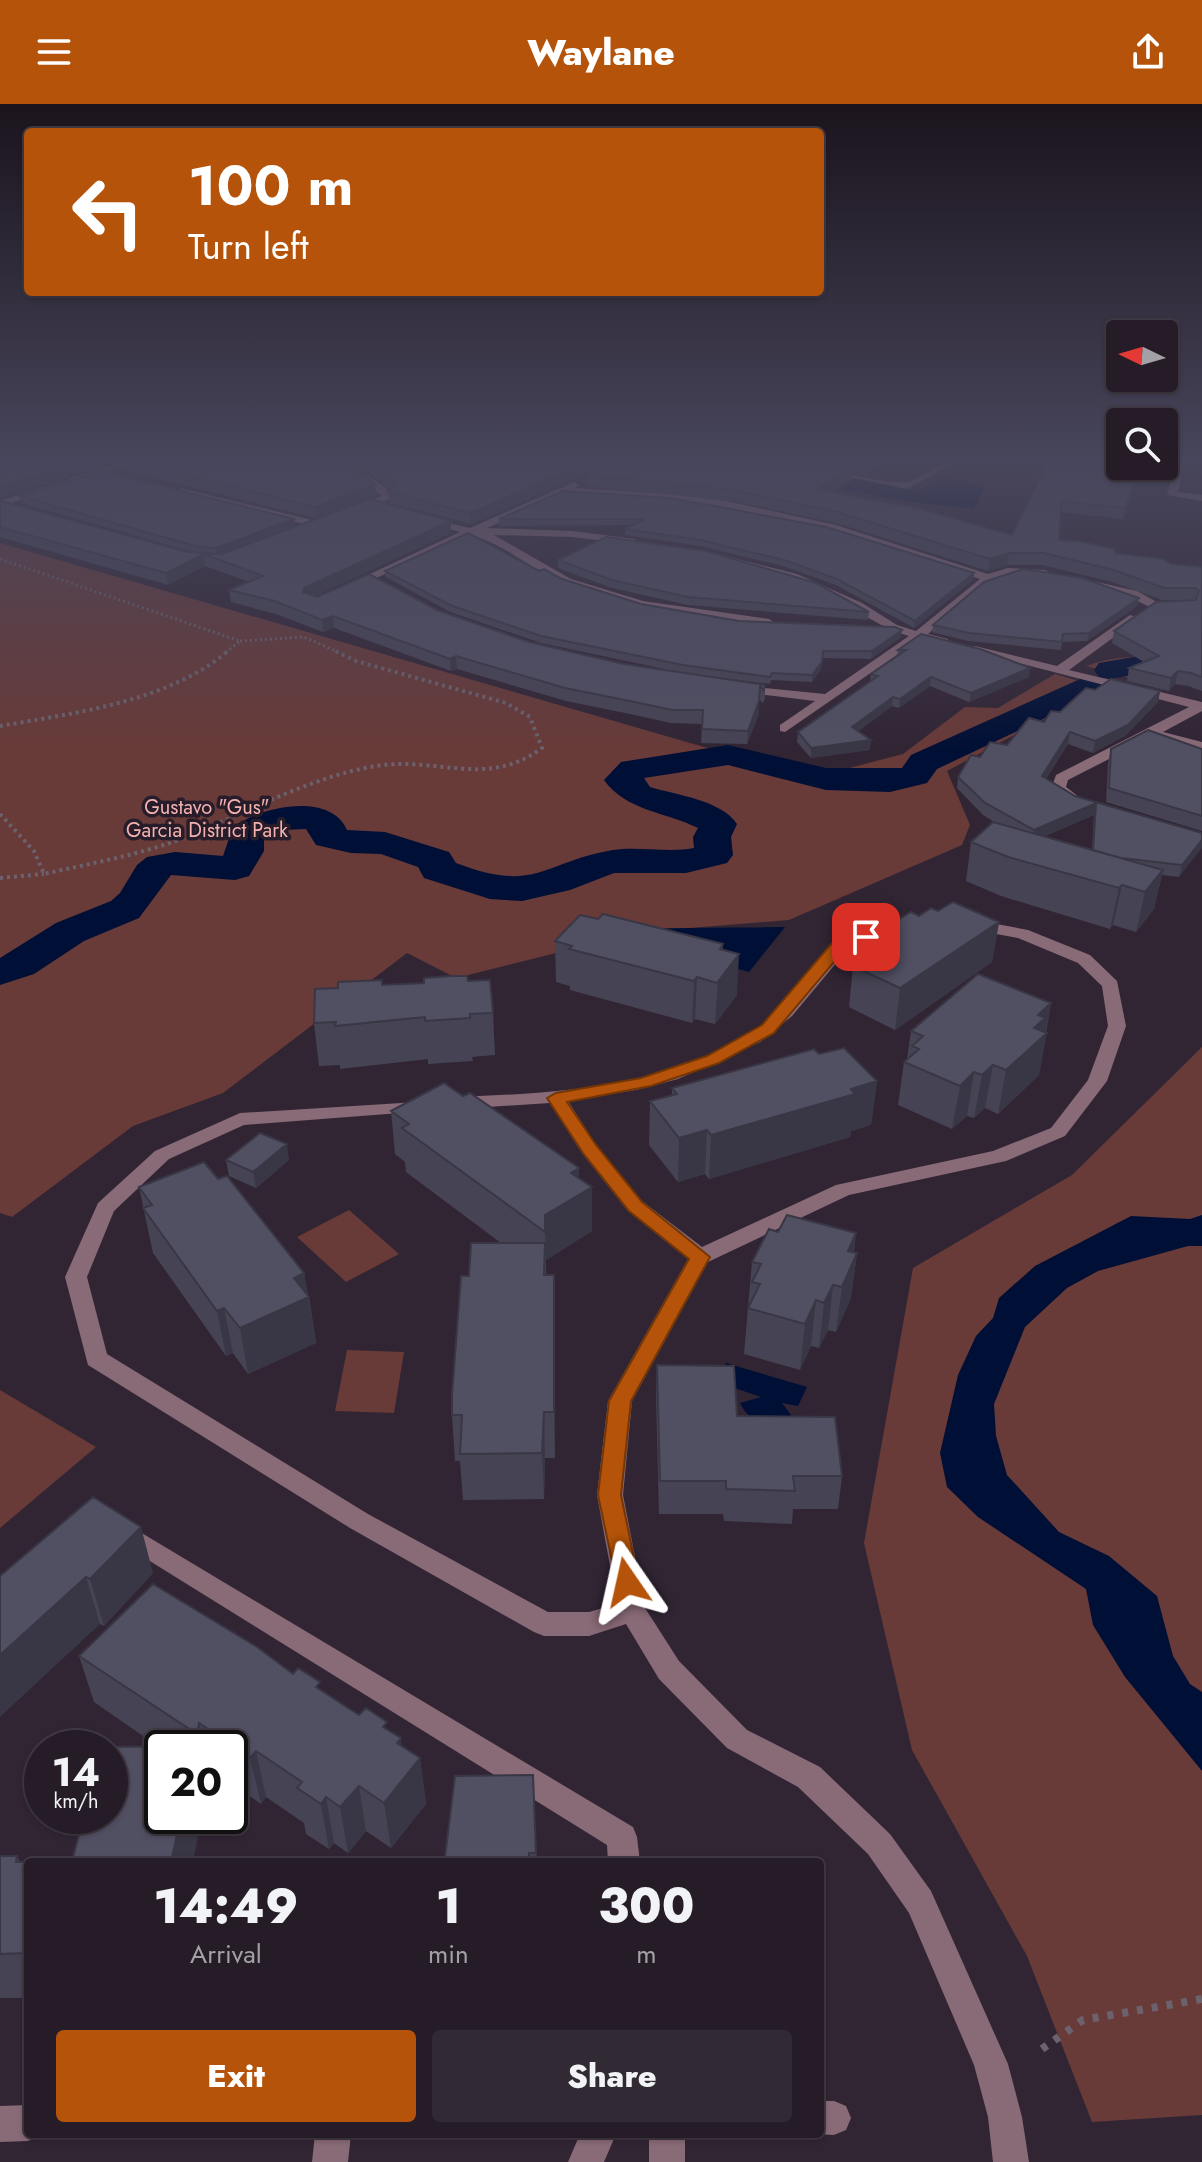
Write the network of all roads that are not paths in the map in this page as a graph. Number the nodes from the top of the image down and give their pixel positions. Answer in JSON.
{"nodes":[{"id":1,"x":419,"y":558,"type":"edge"},
{"id":2,"x":527,"y":558,"type":"edge"},
{"id":3,"x":724,"y":558,"type":"edge"},
{"id":4,"x":935,"y":558,"type":"edge"},
{"id":5,"x":1061,"y":577,"type":"edge"},
{"id":6,"x":988,"y":578,"type":"junction"},
{"id":7,"x":1075,"y":580,"type":"edge"},
{"id":8,"x":341,"y":590,"type":"edge"},
{"id":9,"x":1174,"y":606,"type":"edge"},
{"id":10,"x":1160,"y":607,"type":"junction"},
{"id":11,"x":780,"y":624,"type":"edge"},
{"id":12,"x":893,"y":628,"type":"junction"},
{"id":13,"x":866,"y":629,"type":"edge"},
{"id":14,"x":917,"y":636,"type":"junction"},
{"id":15,"x":1059,"y":671,"type":"junction"},
{"id":16,"x":724,"y":686,"type":"edge"},
{"id":17,"x":828,"y":698,"type":"junction"},
{"id":18,"x":1201,"y":706,"type":"edge"},
{"id":19,"x":785,"y":728,"type":"dead end"},
{"id":20,"x":1147,"y":732,"type":"junction"},
{"id":21,"x":1202,"y":746,"type":"edge"},
{"id":22,"x":1093,"y":806,"type":"edge"},
{"id":23,"x":556,"y":1098,"type":"junction"},
{"id":24,"x":700,"y":1257,"type":"junction"},
{"id":25,"x":100,"y":1518,"type":"edge"},
{"id":26,"x":632,"y":1611,"type":"junction"},
{"id":27,"x":624,"y":1858,"type":"edge"},
{"id":28,"x":24,"y":2123,"type":"edge"},
{"id":29,"x":0,"y":2124,"type":"edge"},
{"id":30,"x":333,"y":2138,"type":"edge"},
{"id":31,"x":596,"y":2138,"type":"edge"},
{"id":32,"x":667,"y":2138,"type":"edge"},
{"id":33,"x":330,"y":2162,"type":"edge"},
{"id":34,"x":586,"y":2162,"type":"edge"},
{"id":35,"x":667,"y":2162,"type":"edge"},
{"id":36,"x":1011,"y":2162,"type":"edge"}],
"edges":[{"from":1,"to":8,"type":"street"},
{"from":2,"to":11,"type":"street"},
{"from":3,"to":12,"type":"street"},
{"from":4,"to":6,"type":"street"},
{"from":5,"to":6,"type":"street"},
{"from":6,"to":14,"type":"street"},
{"from":7,"to":10,"type":"street"},
{"from":9,"to":10,"type":"street"},
{"from":10,"to":15,"type":"street"},
{"from":12,"to":13,"type":"street"},
{"from":12,"to":14,"type":"street"},
{"from":14,"to":15,"type":"street"},
{"from":14,"to":17,"type":"street"},
{"from":15,"to":18,"type":"street"},
{"from":16,"to":17,"type":"street"},
{"from":17,"to":19,"type":"street"},
{"from":18,"to":20,"type":"street"},
{"from":20,"to":21,"type":"street"},
{"from":20,"to":22,"type":"street"},
{"from":23,"to":24,"type":"street"},
{"from":23,"to":24,"type":"street"},
{"from":23,"to":26,"type":"street"},
{"from":24,"to":26,"type":"street"},
{"from":25,"to":27,"type":"street"},
{"from":26,"to":36,"type":"street"},
{"from":28,"to":29,"type":"street"},
{"from":30,"to":33,"type":"street"},
{"from":31,"to":34,"type":"street"},
{"from":32,"to":35,"type":"street"}]}
